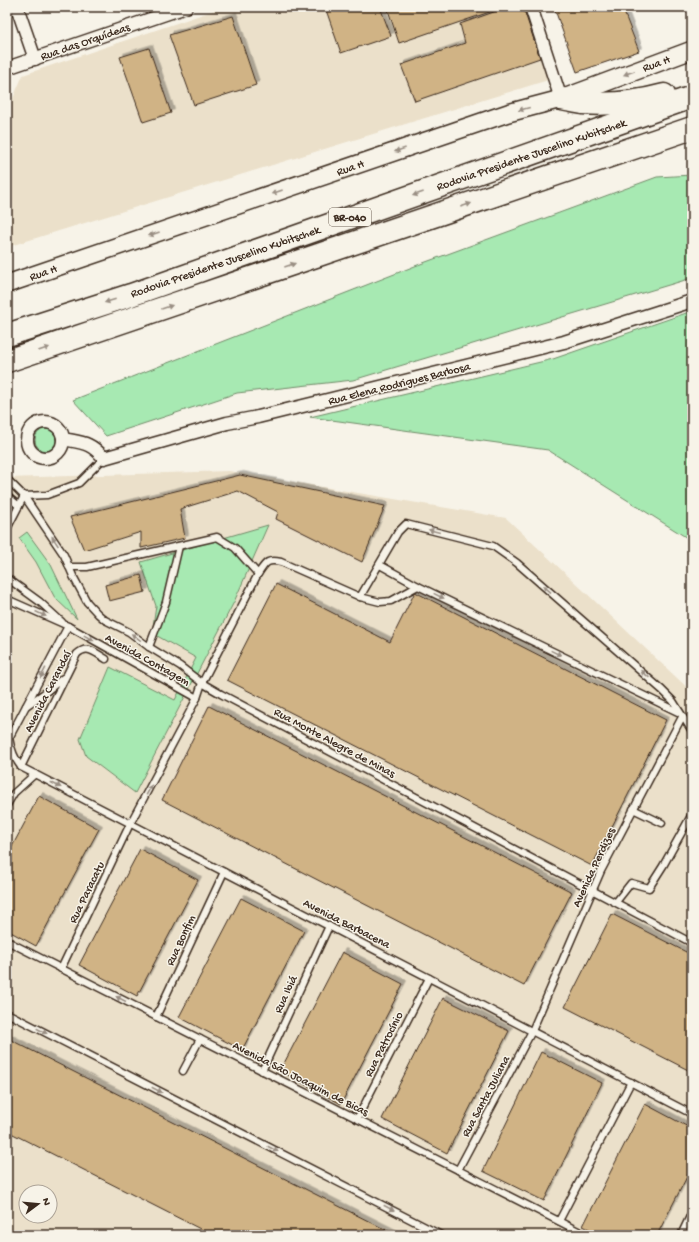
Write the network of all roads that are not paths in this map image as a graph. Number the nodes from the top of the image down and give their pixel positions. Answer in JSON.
{"nodes":[{"id":1,"x":17,"y":7,"type":"edge"},
{"id":2,"x":186,"y":7,"type":"edge"},
{"id":3,"x":531,"y":7,"type":"edge"},
{"id":4,"x":150,"y":13,"type":"edge"},
{"id":5,"x":692,"y":50,"type":"edge"},
{"id":6,"x":35,"y":59,"type":"junction"},
{"id":7,"x":7,"y":68,"type":"edge"},
{"id":8,"x":692,"y":88,"type":"edge"},
{"id":9,"x":692,"y":97,"type":"edge"},
{"id":10,"x":561,"y":99,"type":"junction"},
{"id":11,"x":692,"y":128,"type":"edge"},
{"id":12,"x":7,"y":284,"type":"edge"},
{"id":13,"x":692,"y":301,"type":"edge"},
{"id":14,"x":7,"y":335,"type":"edge"},
{"id":15,"x":11,"y":362,"type":"edge"},
{"id":16,"x":63,"y":440,"type":"dead end"},
{"id":17,"x":104,"y":458,"type":"junction"},
{"id":18,"x":7,"y":479,"type":"edge"},
{"id":19,"x":7,"y":496,"type":"edge"},
{"id":20,"x":24,"y":496,"type":"junction"},
{"id":21,"x":19,"y":506,"type":"junction"},
{"id":22,"x":7,"y":529,"type":"edge"},
{"id":23,"x":179,"y":546,"type":"junction"},
{"id":24,"x":380,"y":565,"type":"junction"},
{"id":25,"x":69,"y":567,"type":"junction"},
{"id":26,"x":258,"y":574,"type":"junction"},
{"id":27,"x":7,"y":578,"type":"edge"},
{"id":28,"x":418,"y":586,"type":"junction"},
{"id":29,"x":360,"y":598,"type":"junction"},
{"id":30,"x":7,"y":599,"type":"edge"},
{"id":31,"x":68,"y":626,"type":"junction"},
{"id":32,"x":149,"y":647,"type":"junction"},
{"id":33,"x":106,"y":659,"type":"dead end"},
{"id":34,"x":66,"y":675,"type":"junction"},
{"id":35,"x":202,"y":683,"type":"junction"},
{"id":36,"x":197,"y":698,"type":"junction"},
{"id":37,"x":25,"y":707,"type":"junction"},
{"id":38,"x":681,"y":715,"type":"junction"},
{"id":39,"x":692,"y":731,"type":"edge"},
{"id":40,"x":8,"y":740,"type":"edge"},
{"id":41,"x":21,"y":767,"type":"junction"},
{"id":42,"x":35,"y":774,"type":"junction"},
{"id":43,"x":7,"y":805,"type":"edge"},
{"id":44,"x":633,"y":809,"type":"junction"},
{"id":45,"x":692,"y":814,"type":"edge"},
{"id":46,"x":662,"y":823,"type":"dead end"},
{"id":47,"x":130,"y":824,"type":"junction"},
{"id":48,"x":224,"y":872,"type":"junction"},
{"id":49,"x":593,"y":890,"type":"junction"},
{"id":50,"x":616,"y":902,"type":"junction"},
{"id":51,"x":328,"y":926,"type":"junction"},
{"id":52,"x":7,"y":942,"type":"edge"},
{"id":53,"x":692,"y":943,"type":"edge"},
{"id":54,"x":61,"y":969,"type":"junction"},
{"id":55,"x":429,"y":978,"type":"junction"},
{"id":56,"x":7,"y":1013,"type":"edge"},
{"id":57,"x":156,"y":1017,"type":"junction"},
{"id":58,"x":532,"y":1031,"type":"junction"},
{"id":59,"x":200,"y":1039,"type":"junction"},
{"id":60,"x":183,"y":1071,"type":"dead end"},
{"id":61,"x":262,"y":1071,"type":"junction"},
{"id":62,"x":631,"y":1082,"type":"junction"},
{"id":63,"x":692,"y":1114,"type":"edge"},
{"id":64,"x":357,"y":1119,"type":"junction"},
{"id":65,"x":458,"y":1170,"type":"junction"},
{"id":66,"x":692,"y":1212,"type":"edge"},
{"id":67,"x":559,"y":1221,"type":"junction"},
{"id":68,"x":441,"y":1235,"type":"edge"},
{"id":69,"x":586,"y":1235,"type":"edge"},
{"id":70,"x":680,"y":1235,"type":"edge"}],
"edges":[{"from":1,"to":6,"type":"street"},
{"from":2,"to":4,"type":"street","name":"Rua das Orquídeas"},
{"from":3,"to":10,"type":"street"},
{"from":4,"to":6,"type":"street","name":"Rua das Orquídeas"},
{"from":5,"to":10,"type":"main road","name":"Rua H","one_way":true},
{"from":6,"to":7,"type":"street","name":"Rua das Orquídeas"},
{"from":8,"to":10,"type":"highway"},
{"from":9,"to":14,"type":"highway","name":"Rodovia Presidente Juscelino Kubitschek","number":"BR-040","one_way":true},
{"from":10,"to":12,"type":"main road","name":"Rua H","one_way":true},
{"from":15,"to":11,"type":"highway","name":"Rodovia Presidente Juscelino Kubitschek","number":"BR-040","one_way":true},
{"from":13,"to":17,"type":"street","name":"Rua Elena Rodrigues Barbosa"},
{"from":16,"to":17,"type":"street"},
{"from":17,"to":20,"type":"lane","name":"Rua Elena Rodrigues Barbosa"},
{"from":18,"to":20,"type":"lane"},
{"from":19,"to":21,"type":"lane"},
{"from":20,"to":21,"type":"lane"},
{"from":25,"to":20,"type":"lane","name":"Rua Monte Alegre de Minas","one_way":true},
{"from":21,"to":22,"type":"lane"},
{"from":23,"to":25,"type":"lane"},
{"from":23,"to":26,"type":"lane"},
{"from":23,"to":32,"type":"lane","name":"Avenida Contagem"},
{"from":24,"to":28,"type":"lane"},
{"from":24,"to":29,"type":"lane"},
{"from":38,"to":24,"type":"lane","one_way":true},
{"from":32,"to":25,"type":"lane","name":"Rua Monte Alegre de Minas","one_way":true},
{"from":26,"to":29,"type":"lane","name":"Avenida Contagem"},
{"from":26,"to":35,"type":"lane","name":"Avenida Contagem"},
{"from":27,"to":31,"type":"lane"},
{"from":28,"to":29,"type":"lane","name":"Avenida Contagem"},
{"from":28,"to":38,"type":"lane","one_way":true},
{"from":30,"to":31,"type":"lane","name":"Avenida Contagem","one_way":true},
{"from":31,"to":36,"type":"lane","name":"Avenida Contagem","one_way":true},
{"from":31,"to":37,"type":"lane","name":"Avenida Carandaí","one_way":true},
{"from":32,"to":35,"type":"lane","name":"Rua Monte Alegre de Minas"},
{"from":33,"to":34,"type":"lane","name":"Avenida Carandaí"},
{"from":34,"to":37,"type":"lane"},
{"from":34,"to":41,"type":"lane","name":"Avenida Carandaí"},
{"from":35,"to":36,"type":"lane","name":"Avenida Contagem"},
{"from":35,"to":49,"type":"lane","name":"Rua Monte Alegre de Minas"},
{"from":47,"to":36,"type":"lane","name":"Rua Paracatu","one_way":true},
{"from":37,"to":40,"type":"lane","name":"Avenida Carandaí"},
{"from":38,"to":39,"type":"lane"},
{"from":38,"to":44,"type":"lane","name":"Avenida Perdizes"},
{"from":40,"to":41,"type":"lane"},
{"from":41,"to":42,"type":"lane","name":"Avenida Barbacena"},
{"from":42,"to":43,"type":"lane"},
{"from":42,"to":47,"type":"lane","name":"Avenida Barbacena","one_way":true},
{"from":44,"to":46,"type":"lane"},
{"from":44,"to":49,"type":"lane","name":"Avenida Perdizes"},
{"from":45,"to":50,"type":"lane"},
{"from":47,"to":48,"type":"lane","name":"Avenida Barbacena"},
{"from":47,"to":54,"type":"lane","name":"Rua Paracatu"},
{"from":48,"to":51,"type":"lane","name":"Avenida Barbacena"},
{"from":48,"to":57,"type":"lane","name":"Rua Bonfim"},
{"from":49,"to":50,"type":"lane","name":"Rua Monte Alegre de Minas"},
{"from":49,"to":58,"type":"lane","name":"Avenida Perdizes"},
{"from":50,"to":53,"type":"lane","name":"Rua Monte Alegre de Minas"},
{"from":51,"to":55,"type":"lane","name":"Avenida Barbacena"},
{"from":51,"to":61,"type":"lane","name":"Rua Ibiá"},
{"from":52,"to":54,"type":"lane","name":"Avenida São Joaquim de Bicas"},
{"from":57,"to":54,"type":"lane","name":"Avenida São Joaquim de Bicas","one_way":true},
{"from":55,"to":58,"type":"lane","name":"Avenida Barbacena"},
{"from":55,"to":64,"type":"lane","name":"Rua Patrocínio"},
{"from":56,"to":68,"type":"lane","one_way":true},
{"from":57,"to":59,"type":"lane","name":"Avenida São Joaquim de Bicas"},
{"from":58,"to":62,"type":"lane","name":"Avenida Barbacena"},
{"from":58,"to":65,"type":"lane","name":"Rua Santa Juliana"},
{"from":59,"to":60,"type":"lane"},
{"from":59,"to":61,"type":"lane","name":"Avenida São Joaquim de Bicas"},
{"from":61,"to":64,"type":"lane","name":"Avenida São Joaquim de Bicas"},
{"from":62,"to":63,"type":"lane","name":"Avenida Barbacena"},
{"from":62,"to":67,"type":"lane"},
{"from":64,"to":65,"type":"lane","name":"Avenida São Joaquim de Bicas"},
{"from":65,"to":67,"type":"lane","name":"Avenida São Joaquim de Bicas"},
{"from":66,"to":70,"type":"lane"},
{"from":67,"to":69,"type":"lane","name":"Avenida São Joaquim de Bicas"}]}
